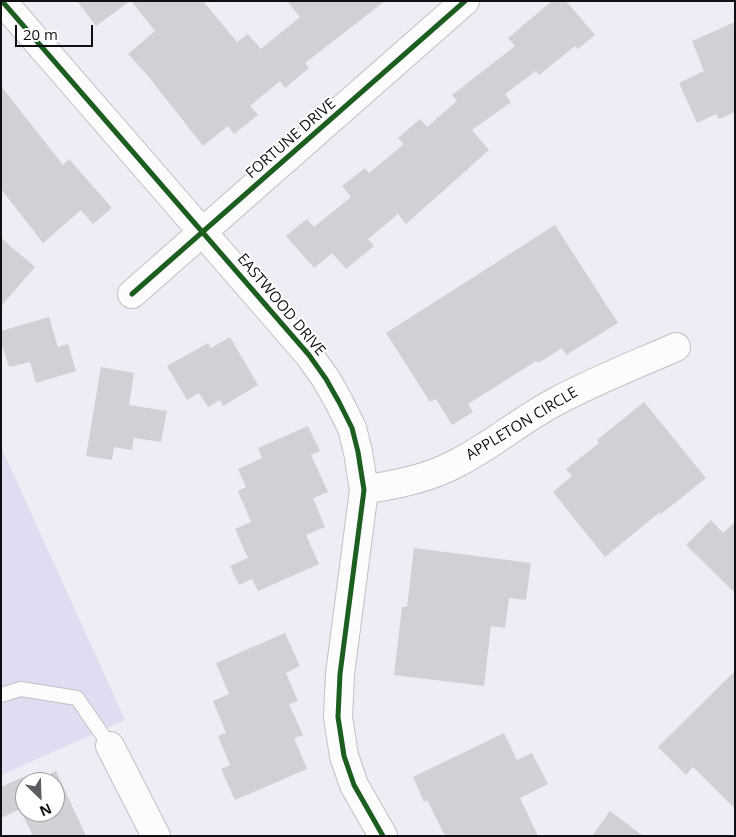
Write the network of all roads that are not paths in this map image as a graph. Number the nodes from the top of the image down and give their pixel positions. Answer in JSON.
{"nodes":[{"id":1,"x":2,"y":1,"type":"edge"},
{"id":2,"x":465,"y":1,"type":"edge"},
{"id":3,"x":204,"y":232,"type":"junction"},
{"id":4,"x":132,"y":294,"type":"dead end"},
{"id":5,"x":676,"y":347,"type":"dead end"},
{"id":6,"x":364,"y":490,"type":"junction"},
{"id":7,"x":1,"y":695,"type":"edge"},
{"id":8,"x":110,"y":746,"type":"joint"},
{"id":9,"x":156,"y":836,"type":"edge"},
{"id":10,"x":383,"y":836,"type":"edge"}],
"edges":[{"from":1,"to":3,"type":"street","name":"EASTWOOD DRIVE"},
{"from":2,"to":3,"type":"street","name":"FORTUNE DRIVE"},
{"from":3,"to":4,"type":"street","name":"FORTUNE DRIVE"},
{"from":3,"to":6,"type":"street","name":"EASTWOOD DRIVE"},
{"from":5,"to":6,"type":"street","name":"APPLETON CIRCLE"},
{"from":6,"to":10,"type":"street","name":"EASTWOOD DRIVE"},
{"from":7,"to":8,"type":"lane"},
{"from":8,"to":9,"type":"street"}]}
